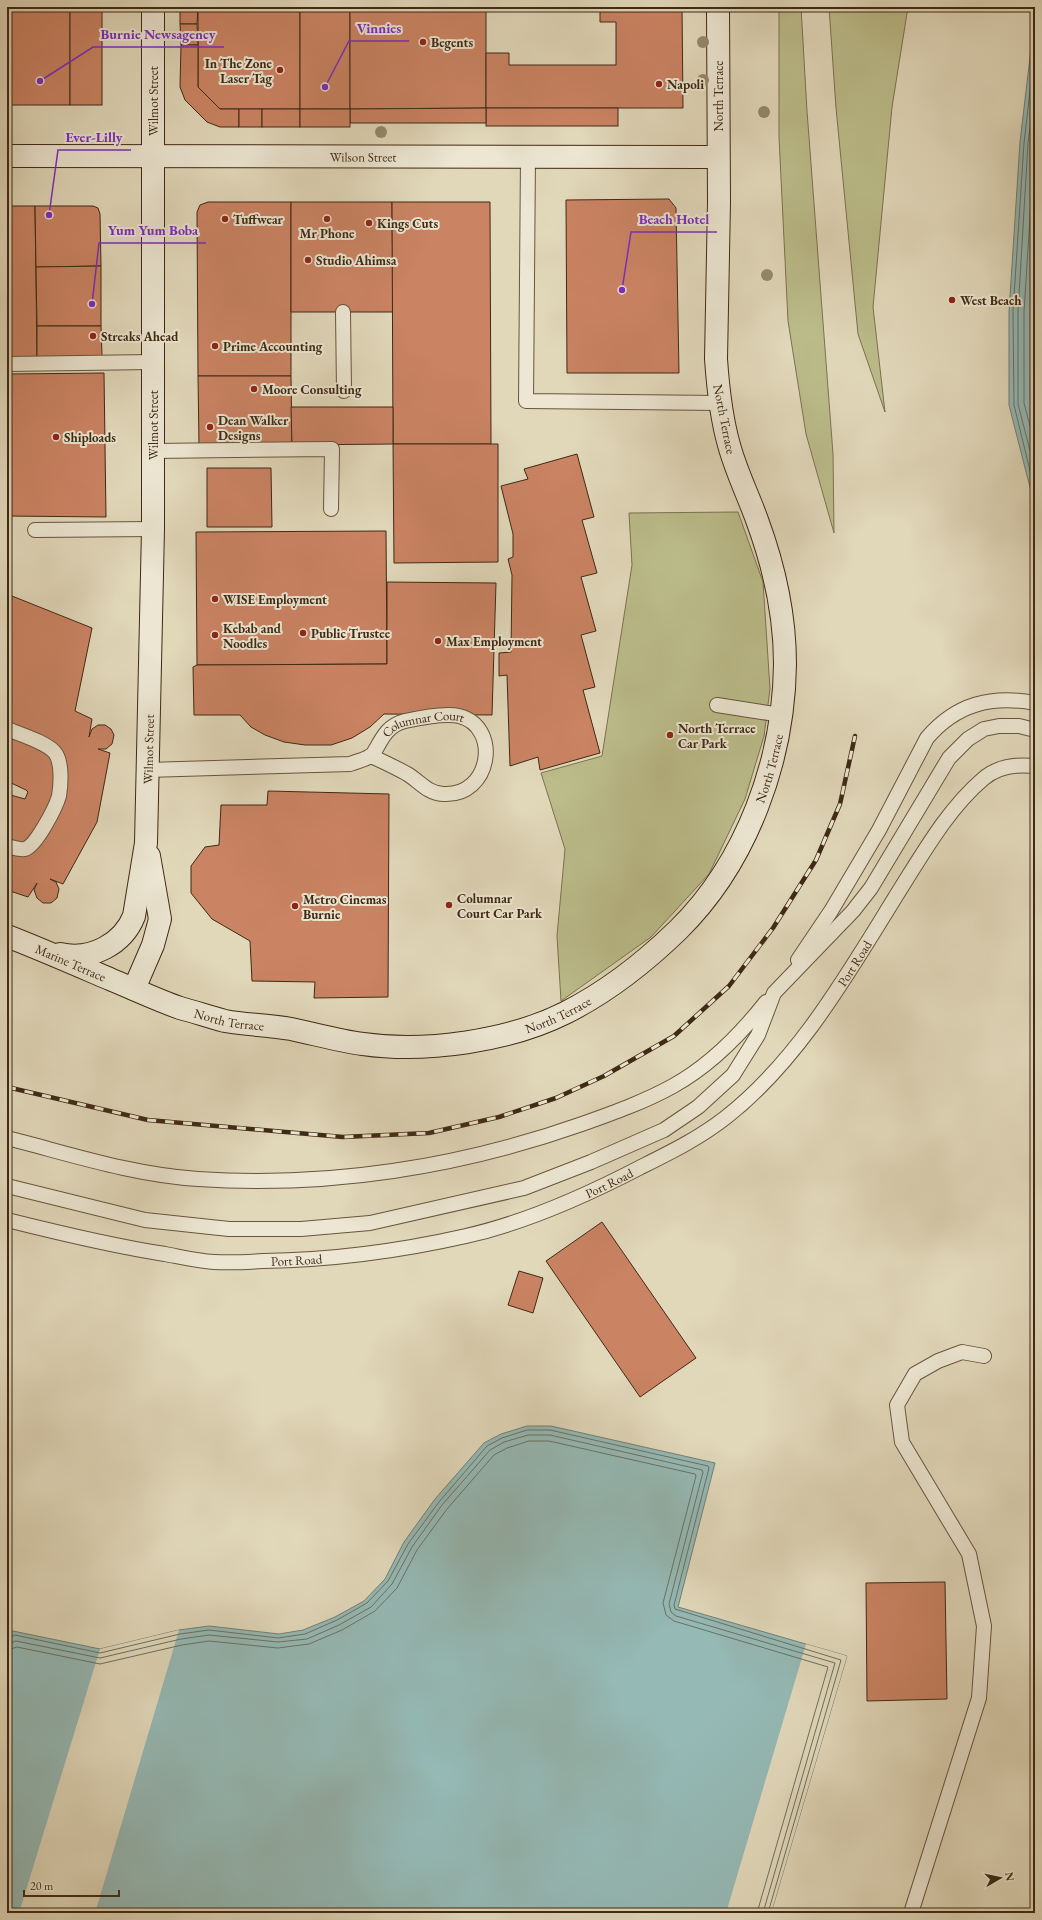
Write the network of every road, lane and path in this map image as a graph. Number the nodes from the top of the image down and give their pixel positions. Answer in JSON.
{"nodes":[{"id":1,"x":153,"y":7,"type":"edge"},
{"id":2,"x":718,"y":7,"type":"edge"},
{"id":3,"x":7,"y":156,"type":"edge"},
{"id":4,"x":153,"y":156,"type":"junction"},
{"id":5,"x":528,"y":156,"type":"junction"},
{"id":6,"x":718,"y":156,"type":"junction"},
{"id":7,"x":343,"y":312,"type":"dead end"},
{"id":8,"x":152,"y":362,"type":"junction"},
{"id":9,"x":7,"y":364,"type":"edge"},
{"id":10,"x":344,"y":391,"type":"dead end"},
{"id":11,"x":720,"y":404,"type":"junction"},
{"id":12,"x":153,"y":451,"type":"junction"},
{"id":13,"x":331,"y":509,"type":"dead end"},
{"id":14,"x":153,"y":529,"type":"junction"},
{"id":15,"x":35,"y":530,"type":"dead end"},
{"id":16,"x":1035,"y":703,"type":"edge"},
{"id":17,"x":717,"y":705,"type":"dead end"},
{"id":18,"x":781,"y":715,"type":"junction"},
{"id":19,"x":7,"y":729,"type":"edge"},
{"id":20,"x":1035,"y":730,"type":"edge"},
{"id":21,"x":372,"y":756,"type":"junction"},
{"id":22,"x":1035,"y":766,"type":"edge"},
{"id":23,"x":147,"y":770,"type":"junction"},
{"id":24,"x":146,"y":843,"type":"junction"},
{"id":25,"x":7,"y":846,"type":"edge"},
{"id":26,"x":7,"y":936,"type":"edge"},
{"id":27,"x":46,"y":951,"type":"junction"},
{"id":28,"x":134,"y":989,"type":"junction"},
{"id":29,"x":774,"y":993,"type":"junction"},
{"id":30,"x":7,"y":1138,"type":"edge"},
{"id":31,"x":7,"y":1186,"type":"edge"},
{"id":32,"x":7,"y":1220,"type":"edge"},
{"id":33,"x":984,"y":1356,"type":"dead end"},
{"id":34,"x":911,"y":1913,"type":"edge"}],
"edges":[{"from":1,"to":4,"type":"street","name":"Wilmot Street"},
{"from":2,"to":6,"type":"street","name":"North Terrace"},
{"from":3,"to":4,"type":"street","name":"Wilson Street"},
{"from":4,"to":5,"type":"street","name":"Wilson Street"},
{"from":4,"to":8,"type":"street","name":"Wilmot Street"},
{"from":5,"to":6,"type":"street","name":"Wilson Street"},
{"from":5,"to":11,"type":"lane"},
{"from":6,"to":11,"type":"street","name":"North Terrace"},
{"from":7,"to":10,"type":"lane"},
{"from":8,"to":9,"type":"lane"},
{"from":8,"to":12,"type":"street","name":"Wilmot Street"},
{"from":11,"to":18,"type":"street","name":"North Terrace"},
{"from":12,"to":13,"type":"lane"},
{"from":12,"to":14,"type":"street","name":"Wilmot Street"},
{"from":14,"to":15,"type":"lane"},
{"from":14,"to":23,"type":"street","name":"Wilmot Street"},
{"from":16,"to":29,"type":"lane","name":"Port Road"},
{"from":17,"to":18,"type":"lane"},
{"from":18,"to":28,"type":"street","name":"North Terrace"},
{"from":19,"to":25,"type":"lane"},
{"from":20,"to":29,"type":"lane","name":"Port Road"},
{"from":21,"to":21,"type":"lane","name":"Columnar Court"},
{"from":21,"to":23,"type":"lane","name":"Columnar Court"},
{"from":22,"to":32,"type":"lane","name":"Port Road"},
{"from":23,"to":24,"type":"street","name":"Wilmot Street"},
{"from":24,"to":27,"type":"street","name":"Wilmot Street"},
{"from":24,"to":28,"type":"street","name":"Wilmot Street"},
{"from":26,"to":27,"type":"street","name":"Marine Terrace"},
{"from":27,"to":28,"type":"street","name":"Marine Terrace"},
{"from":29,"to":30,"type":"lane","name":"Port Road"},
{"from":29,"to":31,"type":"lane","name":"Port Road"},
{"from":33,"to":34,"type":"lane"}]}
